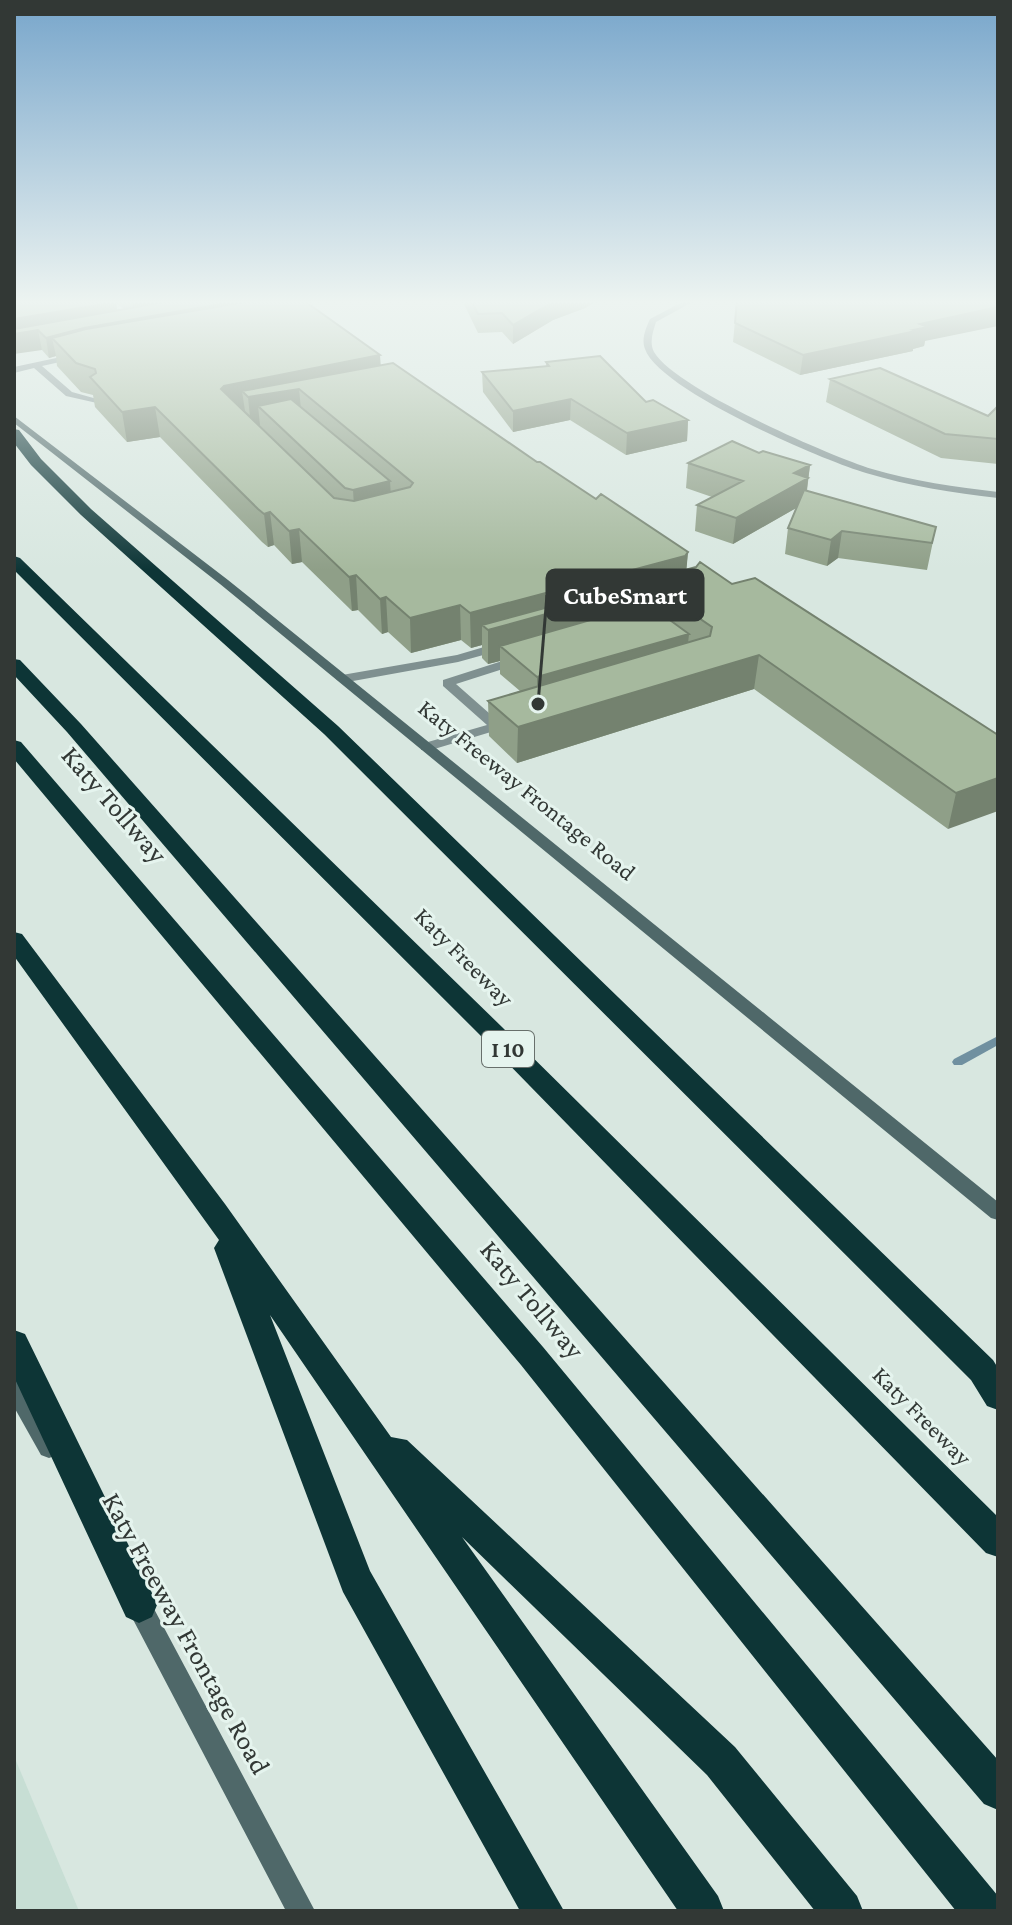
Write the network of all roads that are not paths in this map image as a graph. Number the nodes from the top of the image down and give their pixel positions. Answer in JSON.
{"nodes":[{"id":1,"x":64,"y":390,"type":"edge"},
{"id":2,"x":699,"y":390,"type":"edge"},
{"id":3,"x":94,"y":401,"type":"edge"},
{"id":4,"x":14,"y":419,"type":"edge"},
{"id":5,"x":14,"y":433,"type":"edge"},
{"id":6,"x":998,"y":495,"type":"edge"},
{"id":7,"x":14,"y":561,"type":"edge"},
{"id":8,"x":519,"y":641,"type":"edge"},
{"id":9,"x":532,"y":656,"type":"edge"},
{"id":10,"x":14,"y":664,"type":"edge"},
{"id":11,"x":342,"y":679,"type":"junction"},
{"id":12,"x":526,"y":717,"type":"edge"},
{"id":13,"x":496,"y":726,"type":"junction"},
{"id":14,"x":14,"y":746,"type":"edge"},
{"id":15,"x":426,"y":747,"type":"junction"},
{"id":16,"x":14,"y":939,"type":"edge"},
{"id":17,"x":215,"y":1212,"type":"junction"},
{"id":18,"x":998,"y":1213,"type":"edge"},
{"id":19,"x":14,"y":1343,"type":"edge"},
{"id":20,"x":14,"y":1387,"type":"edge"},
{"id":21,"x":998,"y":1396,"type":"edge"},
{"id":22,"x":356,"y":1412,"type":"junction"},
{"id":23,"x":998,"y":1541,"type":"edge"},
{"id":24,"x":139,"y":1605,"type":"junction"},
{"id":25,"x":995,"y":1786,"type":"edge"},
{"id":26,"x":830,"y":1896,"type":"edge"},
{"id":27,"x":301,"y":1911,"type":"edge"},
{"id":28,"x":543,"y":1911,"type":"edge"},
{"id":29,"x":703,"y":1911,"type":"edge"},
{"id":30,"x":983,"y":1911,"type":"edge"}],
"edges":[{"from":1,"to":3,"type":"street"},
{"from":2,"to":6,"type":"street"},
{"from":4,"to":11,"type":"main road","name":"Katy Freeway Frontage Road"},
{"from":5,"to":21,"type":"highway"},
{"from":7,"to":23,"type":"highway","name":"Katy Freeway","number":"I 10"},
{"from":8,"to":11,"type":"street"},
{"from":9,"to":13,"type":"street"},
{"from":10,"to":25,"type":"highway"},
{"from":11,"to":15,"type":"main road","name":"Katy Freeway Frontage Road"},
{"from":12,"to":13,"type":"street"},
{"from":13,"to":15,"type":"street"},
{"from":14,"to":30,"type":"highway","name":"Katy Tollway"},
{"from":15,"to":18,"type":"main road","name":"Katy Freeway Frontage Road"},
{"from":16,"to":17,"type":"highway"},
{"from":17,"to":22,"type":"highway"},
{"from":17,"to":28,"type":"highway"},
{"from":19,"to":24,"type":"highway"},
{"from":20,"to":24,"type":"main road","name":"Katy Freeway Frontage Road"},
{"from":22,"to":26,"type":"highway"},
{"from":22,"to":29,"type":"highway"},
{"from":24,"to":27,"type":"main road","name":"Katy Freeway Frontage Road"}]}
